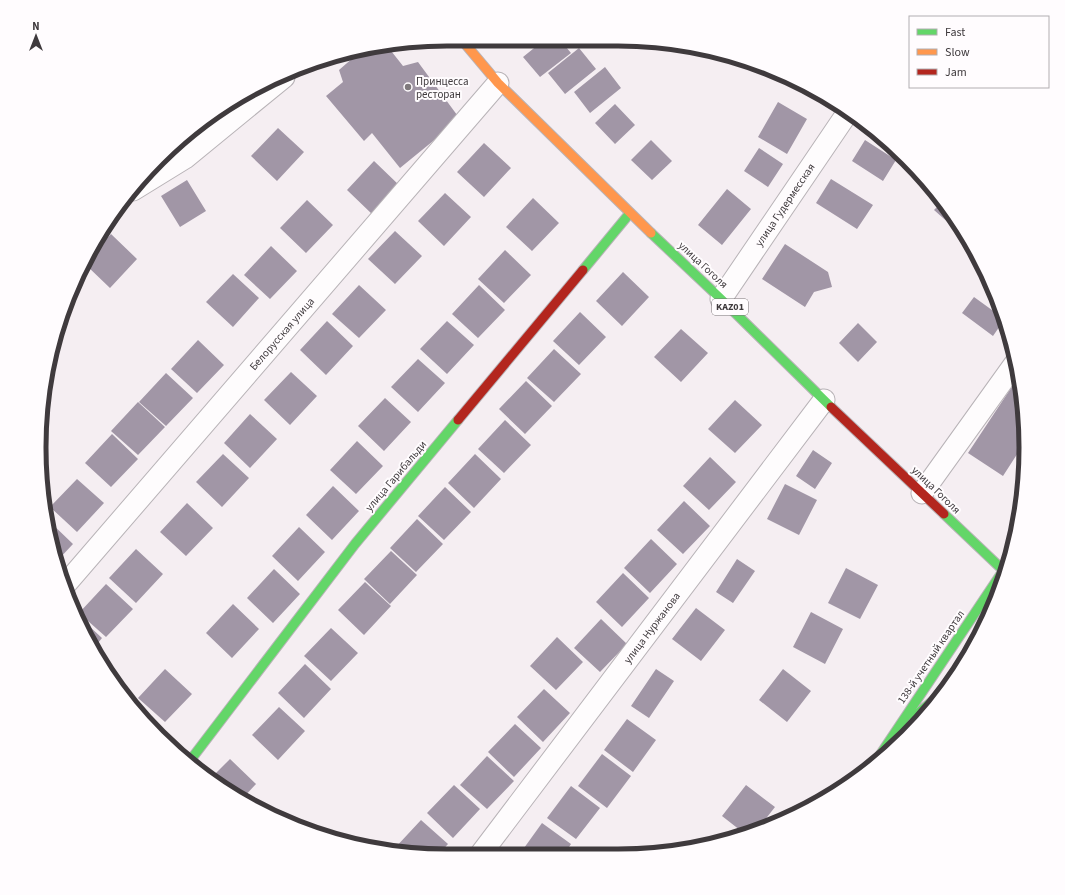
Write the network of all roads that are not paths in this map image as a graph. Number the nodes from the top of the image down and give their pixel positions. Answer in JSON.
{"nodes":[{"id":1,"x":467,"y":46,"type":"edge"},
{"id":2,"x":498,"y":83,"type":"junction"},
{"id":3,"x":274,"y":85,"type":"edge"},
{"id":4,"x":845,"y":117,"type":"edge"},
{"id":5,"x":148,"y":181,"type":"edge"},
{"id":6,"x":630,"y":213,"type":"junction"},
{"id":7,"x":721,"y":298,"type":"junction"},
{"id":8,"x":1011,"y":369,"type":"edge"},
{"id":9,"x":824,"y":400,"type":"junction"},
{"id":10,"x":922,"y":493,"type":"junction"},
{"id":11,"x":1001,"y":566,"type":"edge"},
{"id":12,"x":69,"y":581,"type":"edge"},
{"id":13,"x":994,"y":586,"type":"edge"},
{"id":14,"x":915,"y":716,"type":"edge"},
{"id":15,"x":893,"y":735,"type":"junction"},
{"id":16,"x":887,"y":744,"type":"edge"},
{"id":17,"x":193,"y":757,"type":"edge"},
{"id":18,"x":485,"y":849,"type":"edge"}],
"edges":[{"from":1,"to":2,"type":"main road","name":"улица Гоголя","number":"KАZ01"},
{"from":2,"to":6,"type":"main road","name":"улица Гоголя","number":"KАZ01"},
{"from":2,"to":12,"type":"street","name":"Белорусская улица"},
{"from":3,"to":5,"type":"street"},
{"from":4,"to":7,"type":"street","name":"улица Гудермесская"},
{"from":6,"to":7,"type":"main road","name":"улица Гоголя","number":"KАZ01"},
{"from":6,"to":17,"type":"main road","name":"улица Гарибальди"},
{"from":7,"to":9,"type":"main road","name":"улица Гоголя","number":"KАZ01"},
{"from":8,"to":10,"type":"street"},
{"from":9,"to":10,"type":"main road","name":"улица Гоголя","number":"KАZ01"},
{"from":9,"to":18,"type":"street","name":"улица Нуржанова"},
{"from":10,"to":11,"type":"main road","name":"улица Гоголя","number":"KАZ01"},
{"from":13,"to":15,"type":"main road","name":"138-й учетный квартал"},
{"from":14,"to":15,"type":"main road"},
{"from":15,"to":16,"type":"main road","name":"138-й учетный квартал"}]}
